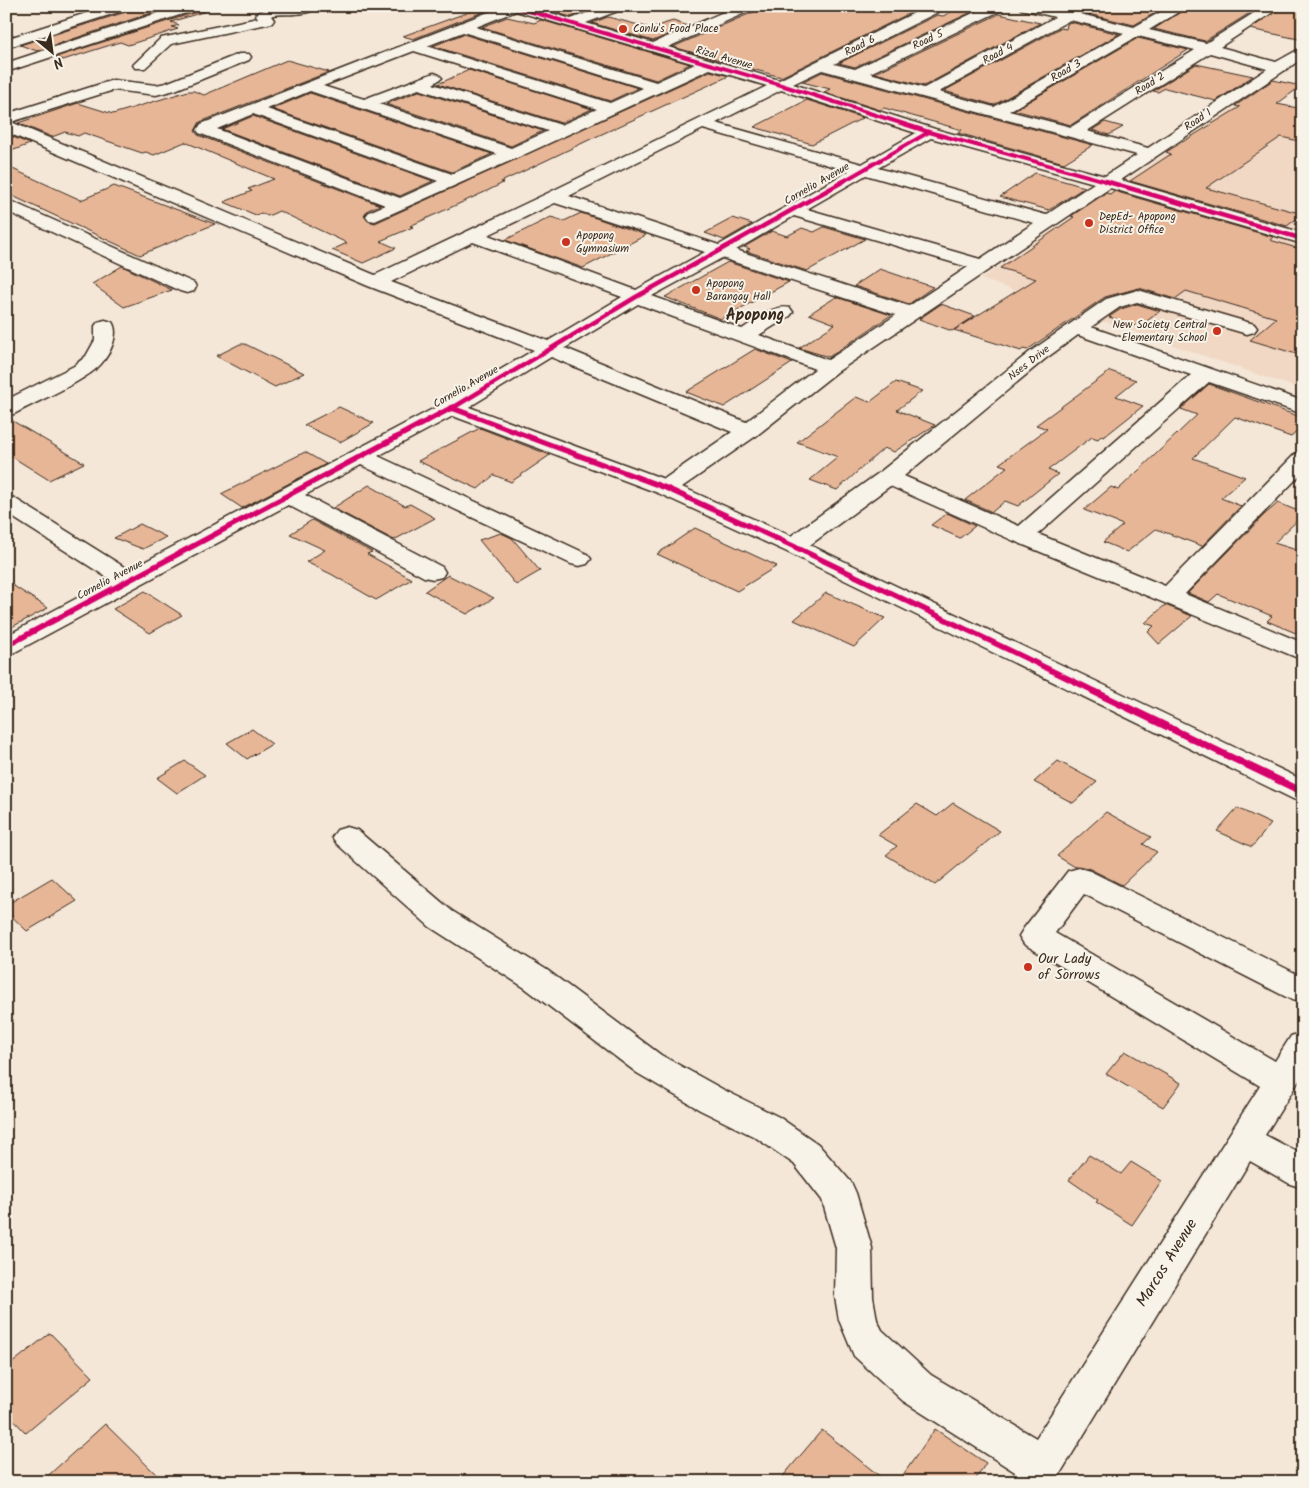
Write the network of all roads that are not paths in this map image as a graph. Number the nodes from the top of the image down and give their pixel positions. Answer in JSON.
{"nodes":[{"id":1,"x":123,"y":6,"type":"edge"},
{"id":2,"x":193,"y":6,"type":"edge"},
{"id":3,"x":312,"y":6,"type":"edge"},
{"id":4,"x":618,"y":6,"type":"edge"},
{"id":5,"x":749,"y":6,"type":"edge"},
{"id":6,"x":939,"y":6,"type":"edge"},
{"id":7,"x":999,"y":6,"type":"edge"},
{"id":8,"x":1026,"y":6,"type":"edge"},
{"id":9,"x":1086,"y":6,"type":"edge"},
{"id":10,"x":1181,"y":6,"type":"edge"},
{"id":11,"x":1274,"y":6,"type":"edge"},
{"id":12,"x":513,"y":7,"type":"edge"},
{"id":13,"x":143,"y":8,"type":"dead end"},
{"id":14,"x":167,"y":15,"type":"junction"},
{"id":15,"x":1069,"y":16,"type":"junction"},
{"id":16,"x":572,"y":24,"type":"junction"},
{"id":17,"x":462,"y":27,"type":"junction"},
{"id":18,"x":6,"y":31,"type":"edge"},
{"id":19,"x":1136,"y":32,"type":"junction"},
{"id":20,"x":23,"y":38,"type":"junction"},
{"id":21,"x":6,"y":44,"type":"edge"},
{"id":22,"x":413,"y":46,"type":"junction"},
{"id":23,"x":654,"y":48,"type":"junction"},
{"id":24,"x":1207,"y":48,"type":"junction"},
{"id":25,"x":1303,"y":51,"type":"edge"},
{"id":26,"x":244,"y":57,"type":"dead end"},
{"id":27,"x":1283,"y":63,"type":"junction"},
{"id":28,"x":467,"y":64,"type":"junction"},
{"id":29,"x":708,"y":64,"type":"junction"},
{"id":30,"x":140,"y":65,"type":"dead end"},
{"id":31,"x":822,"y":65,"type":"junction"},
{"id":32,"x":6,"y":68,"type":"edge"},
{"id":33,"x":857,"y":74,"type":"junction"},
{"id":34,"x":418,"y":84,"type":"junction"},
{"id":35,"x":781,"y":84,"type":"junction"},
{"id":36,"x":309,"y":86,"type":"junction"},
{"id":37,"x":656,"y":87,"type":"junction"},
{"id":38,"x":927,"y":92,"type":"junction"},
{"id":39,"x":363,"y":105,"type":"junction"},
{"id":40,"x":610,"y":108,"type":"junction"},
{"id":41,"x":253,"y":109,"type":"junction"},
{"id":42,"x":996,"y":112,"type":"junction"},
{"id":43,"x":6,"y":119,"type":"edge"},
{"id":44,"x":702,"y":124,"type":"junction"},
{"id":45,"x":6,"y":126,"type":"edge"},
{"id":46,"x":560,"y":130,"type":"junction"},
{"id":47,"x":929,"y":132,"type":"junction"},
{"id":48,"x":1074,"y":133,"type":"junction"},
{"id":49,"x":1148,"y":153,"type":"junction"},
{"id":50,"x":513,"y":154,"type":"junction"},
{"id":51,"x":862,"y":169,"type":"junction"},
{"id":52,"x":452,"y":180,"type":"junction"},
{"id":53,"x":1109,"y":182,"type":"junction"},
{"id":54,"x":554,"y":197,"type":"junction"},
{"id":55,"x":399,"y":204,"type":"junction"},
{"id":56,"x":8,"y":207,"type":"edge"},
{"id":57,"x":792,"y":210,"type":"junction"},
{"id":58,"x":375,"y":216,"type":"dead end"},
{"id":59,"x":1047,"y":221,"type":"junction"},
{"id":60,"x":473,"y":236,"type":"junction"},
{"id":61,"x":1303,"y":239,"type":"edge"},
{"id":62,"x":721,"y":251,"type":"junction"},
{"id":63,"x":981,"y":265,"type":"junction"},
{"id":64,"x":375,"y":282,"type":"junction"},
{"id":65,"x":187,"y":287,"type":"dead end"},
{"id":66,"x":636,"y":297,"type":"junction"},
{"id":67,"x":783,"y":312,"type":"dead end"},
{"id":68,"x":913,"y":314,"type":"junction"},
{"id":69,"x":105,"y":326,"type":"dead end"},
{"id":70,"x":1076,"y":328,"type":"junction"},
{"id":71,"x":1247,"y":328,"type":"dead end"},
{"id":72,"x":744,"y":336,"type":"junction"},
{"id":73,"x":550,"y":349,"type":"junction"},
{"id":74,"x":830,"y":368,"type":"junction"},
{"id":75,"x":1205,"y":374,"type":"junction"},
{"id":76,"x":452,"y":408,"type":"junction"},
{"id":77,"x":1303,"y":408,"type":"edge"},
{"id":78,"x":6,"y":409,"type":"edge"},
{"id":79,"x":748,"y":431,"type":"junction"},
{"id":80,"x":361,"y":457,"type":"junction"},
{"id":81,"x":1303,"y":459,"type":"edge"},
{"id":82,"x":888,"y":477,"type":"junction"},
{"id":83,"x":666,"y":488,"type":"junction"},
{"id":84,"x":289,"y":496,"type":"junction"},
{"id":85,"x":6,"y":503,"type":"edge"},
{"id":86,"x":1022,"y":536,"type":"junction"},
{"id":87,"x":793,"y":546,"type":"junction"},
{"id":88,"x":578,"y":558,"type":"dead end"},
{"id":89,"x":433,"y":572,"type":"dead end"},
{"id":90,"x":129,"y":581,"type":"junction"},
{"id":91,"x":1169,"y":596,"type":"junction"},
{"id":92,"x":6,"y":646,"type":"edge"},
{"id":93,"x":1303,"y":652,"type":"edge"},
{"id":94,"x":1303,"y":792,"type":"edge"},
{"id":95,"x":347,"y":837,"type":"dead end"},
{"id":96,"x":1303,"y":991,"type":"edge"},
{"id":97,"x":1303,"y":1045,"type":"edge"},
{"id":98,"x":1280,"y":1081,"type":"junction"},
{"id":99,"x":1242,"y":1140,"type":"junction"},
{"id":100,"x":1303,"y":1173,"type":"edge"},
{"id":101,"x":1037,"y":1474,"type":"edge"}],
"edges":[{"from":1,"to":20,"type":"street"},
{"from":2,"to":14,"type":"street"},
{"from":3,"to":30,"type":"street"},
{"from":4,"to":16,"type":"street"},
{"from":5,"to":23,"type":"street"},
{"from":6,"to":31,"type":"street","name":"Road 6"},
{"from":7,"to":33,"type":"street","name":"Road 5"},
{"from":8,"to":15,"type":"street"},
{"from":9,"to":15,"type":"street","name":"Road 4"},
{"from":10,"to":19,"type":"street","name":"Road 3"},
{"from":11,"to":24,"type":"street","name":"Road 2"},
{"from":12,"to":16,"type":"street","name":"Rizal Avenue"},
{"from":12,"to":17,"type":"street"},
{"from":13,"to":14,"type":"street"},
{"from":14,"to":32,"type":"street"},
{"from":15,"to":19,"type":"street"},
{"from":15,"to":38,"type":"street","name":"Road 4"},
{"from":16,"to":23,"type":"street","name":"Rizal Avenue"},
{"from":17,"to":22,"type":"street"},
{"from":17,"to":37,"type":"street"},
{"from":18,"to":20,"type":"street"},
{"from":19,"to":24,"type":"street"},
{"from":19,"to":42,"type":"street","name":"Road 3"},
{"from":20,"to":21,"type":"street"},
{"from":22,"to":28,"type":"street"},
{"from":22,"to":36,"type":"street"},
{"from":23,"to":29,"type":"street","name":"Rizal Avenue"},
{"from":24,"to":27,"type":"street"},
{"from":24,"to":48,"type":"street","name":"Road 2"},
{"from":25,"to":27,"type":"street","name":"Road 1"},
{"from":26,"to":43,"type":"street"},
{"from":27,"to":49,"type":"street","name":"Road 1"},
{"from":28,"to":34,"type":"street"},
{"from":28,"to":40,"type":"street"},
{"from":29,"to":35,"type":"street","name":"Rizal Avenue"},
{"from":29,"to":37,"type":"street"},
{"from":31,"to":33,"type":"street"},
{"from":31,"to":35,"type":"street","name":"Road 6"},
{"from":33,"to":38,"type":"street"},
{"from":34,"to":39,"type":"street"},
{"from":34,"to":46,"type":"street"},
{"from":35,"to":44,"type":"street","name":"Road 6"},
{"from":35,"to":47,"type":"street","name":"Rizal Avenue"},
{"from":36,"to":39,"type":"street"},
{"from":36,"to":41,"type":"street"},
{"from":37,"to":40,"type":"street"},
{"from":38,"to":42,"type":"street"},
{"from":39,"to":50,"type":"street"},
{"from":40,"to":46,"type":"street"},
{"from":41,"to":52,"type":"street"},
{"from":41,"to":55,"type":"street"},
{"from":42,"to":48,"type":"street"},
{"from":44,"to":51,"type":"street"},
{"from":44,"to":54,"type":"street","name":"Road 6"},
{"from":45,"to":64,"type":"street"},
{"from":46,"to":50,"type":"street"},
{"from":47,"to":51,"type":"street","name":"Cornelio Avenue"},
{"from":47,"to":53,"type":"street","name":"Rizal Avenue"},
{"from":48,"to":49,"type":"street"},
{"from":49,"to":53,"type":"street","name":"Road 1"},
{"from":50,"to":52,"type":"street"},
{"from":51,"to":57,"type":"street","name":"Cornelio Avenue"},
{"from":51,"to":59,"type":"street"},
{"from":52,"to":55,"type":"street"},
{"from":53,"to":59,"type":"street","name":"Road 1"},
{"from":53,"to":61,"type":"street","name":"Rizal Avenue"},
{"from":54,"to":60,"type":"street","name":"Road 6"},
{"from":54,"to":62,"type":"street"},
{"from":55,"to":58,"type":"street"},
{"from":56,"to":65,"type":"street"},
{"from":57,"to":62,"type":"street","name":"Cornelio Avenue"},
{"from":57,"to":63,"type":"street"},
{"from":59,"to":63,"type":"street","name":"Road 1"},
{"from":60,"to":64,"type":"street","name":"Road 6"},
{"from":60,"to":66,"type":"street"},
{"from":62,"to":66,"type":"street","name":"Cornelio Avenue"},
{"from":62,"to":68,"type":"street"},
{"from":63,"to":68,"type":"street","name":"Road 1"},
{"from":64,"to":73,"type":"street"},
{"from":66,"to":72,"type":"street"},
{"from":66,"to":73,"type":"street","name":"Cornelio Avenue"},
{"from":67,"to":72,"type":"street"},
{"from":68,"to":74,"type":"street","name":"Road 1"},
{"from":69,"to":78,"type":"street"},
{"from":70,"to":71,"type":"street","name":"Nses Drive"},
{"from":70,"to":75,"type":"street"},
{"from":70,"to":82,"type":"street","name":"Nses Drive"},
{"from":72,"to":74,"type":"street"},
{"from":73,"to":76,"type":"street","name":"Cornelio Avenue"},
{"from":73,"to":79,"type":"street"},
{"from":74,"to":79,"type":"street","name":"Road 1"},
{"from":75,"to":77,"type":"street"},
{"from":75,"to":86,"type":"street"},
{"from":76,"to":80,"type":"street","name":"Cornelio Avenue"},
{"from":76,"to":83,"type":"street"},
{"from":79,"to":83,"type":"street","name":"Road 1"},
{"from":80,"to":84,"type":"street","name":"Cornelio Avenue"},
{"from":80,"to":88,"type":"street"},
{"from":81,"to":91,"type":"street"},
{"from":82,"to":86,"type":"street"},
{"from":82,"to":87,"type":"street","name":"Nses Drive"},
{"from":83,"to":87,"type":"street"},
{"from":84,"to":89,"type":"street"},
{"from":84,"to":90,"type":"street","name":"Cornelio Avenue"},
{"from":85,"to":90,"type":"street"},
{"from":86,"to":91,"type":"street"},
{"from":87,"to":94,"type":"street"},
{"from":90,"to":92,"type":"street","name":"Cornelio Avenue"},
{"from":91,"to":93,"type":"street"},
{"from":95,"to":101,"type":"street"},
{"from":96,"to":98,"type":"street"},
{"from":97,"to":98,"type":"street","name":"Marcos Avenue"},
{"from":98,"to":99,"type":"street","name":"Marcos Avenue"},
{"from":99,"to":100,"type":"street"},
{"from":99,"to":101,"type":"street","name":"Marcos Avenue"}]}
